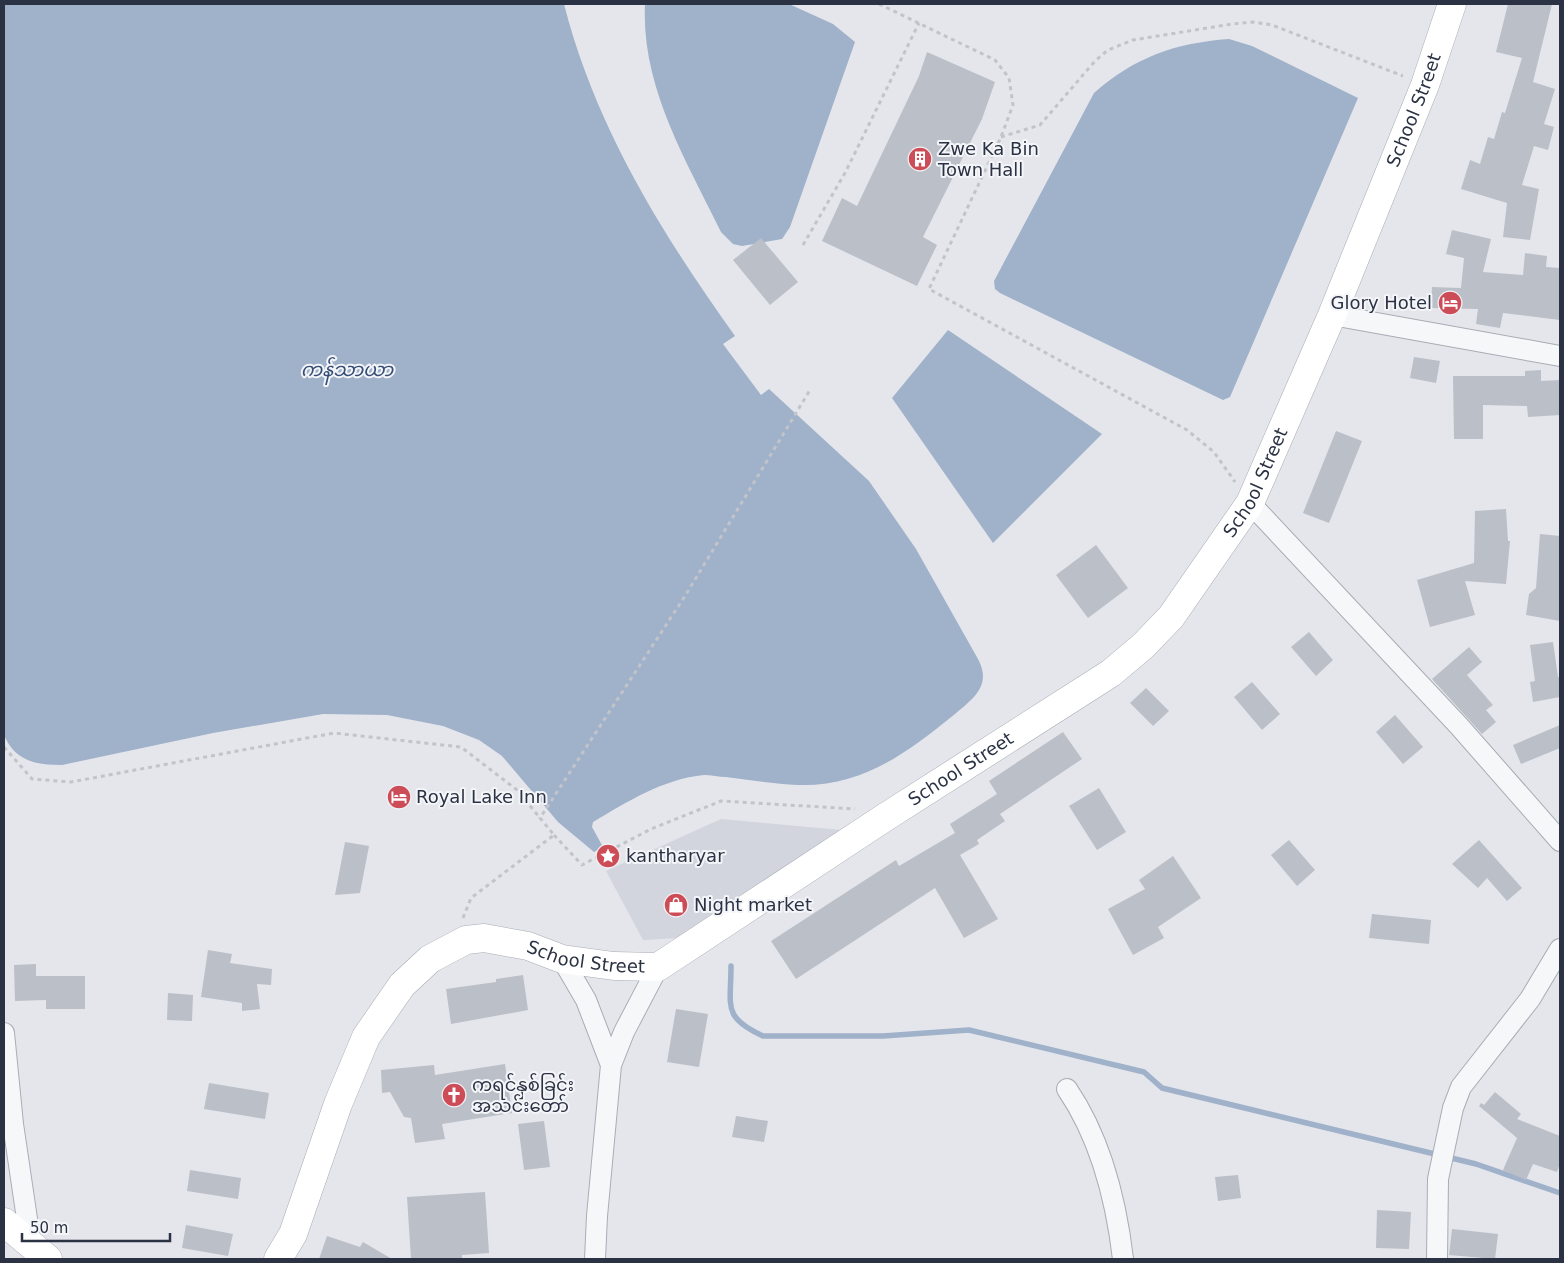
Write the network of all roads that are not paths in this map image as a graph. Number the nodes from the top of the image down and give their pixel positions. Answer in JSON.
{"nodes":[{"id":1,"x":1452,"y":4,"type":"edge"},
{"id":2,"x":1332,"y":315,"type":"junction"},
{"id":3,"x":1560,"y":356,"type":"edge"},
{"id":4,"x":1250,"y":503,"type":"junction"},
{"id":5,"x":1560,"y":841,"type":"edge"},
{"id":6,"x":1560,"y":949,"type":"edge"},
{"id":7,"x":562,"y":959,"type":"junction"},
{"id":8,"x":668,"y":962,"type":"junction"},
{"id":9,"x":4,"y":1033,"type":"edge"},
{"id":10,"x":611,"y":1065,"type":"junction"},
{"id":11,"x":1067,"y":1089,"type":"dead end"},
{"id":12,"x":4,"y":1222,"type":"edge"},
{"id":13,"x":40,"y":1253,"type":"edge"},
{"id":14,"x":278,"y":1259,"type":"edge"},
{"id":15,"x":595,"y":1259,"type":"edge"},
{"id":16,"x":1122,"y":1259,"type":"edge"},
{"id":17,"x":1437,"y":1259,"type":"edge"}],
"edges":[{"from":1,"to":2,"type":"street","name":"School Street"},
{"from":2,"to":3,"type":"street"},
{"from":2,"to":4,"type":"street","name":"School Street"},
{"from":4,"to":5,"type":"street"},
{"from":4,"to":8,"type":"street","name":"School Street"},
{"from":6,"to":17,"type":"street"},
{"from":7,"to":8,"type":"street","name":"School Street"},
{"from":7,"to":10,"type":"street"},
{"from":7,"to":14,"type":"street","name":"School Street"},
{"from":8,"to":10,"type":"street"},
{"from":9,"to":13,"type":"street"},
{"from":10,"to":15,"type":"street"},
{"from":11,"to":16,"type":"street"},
{"from":12,"to":13,"type":"street"}]}
